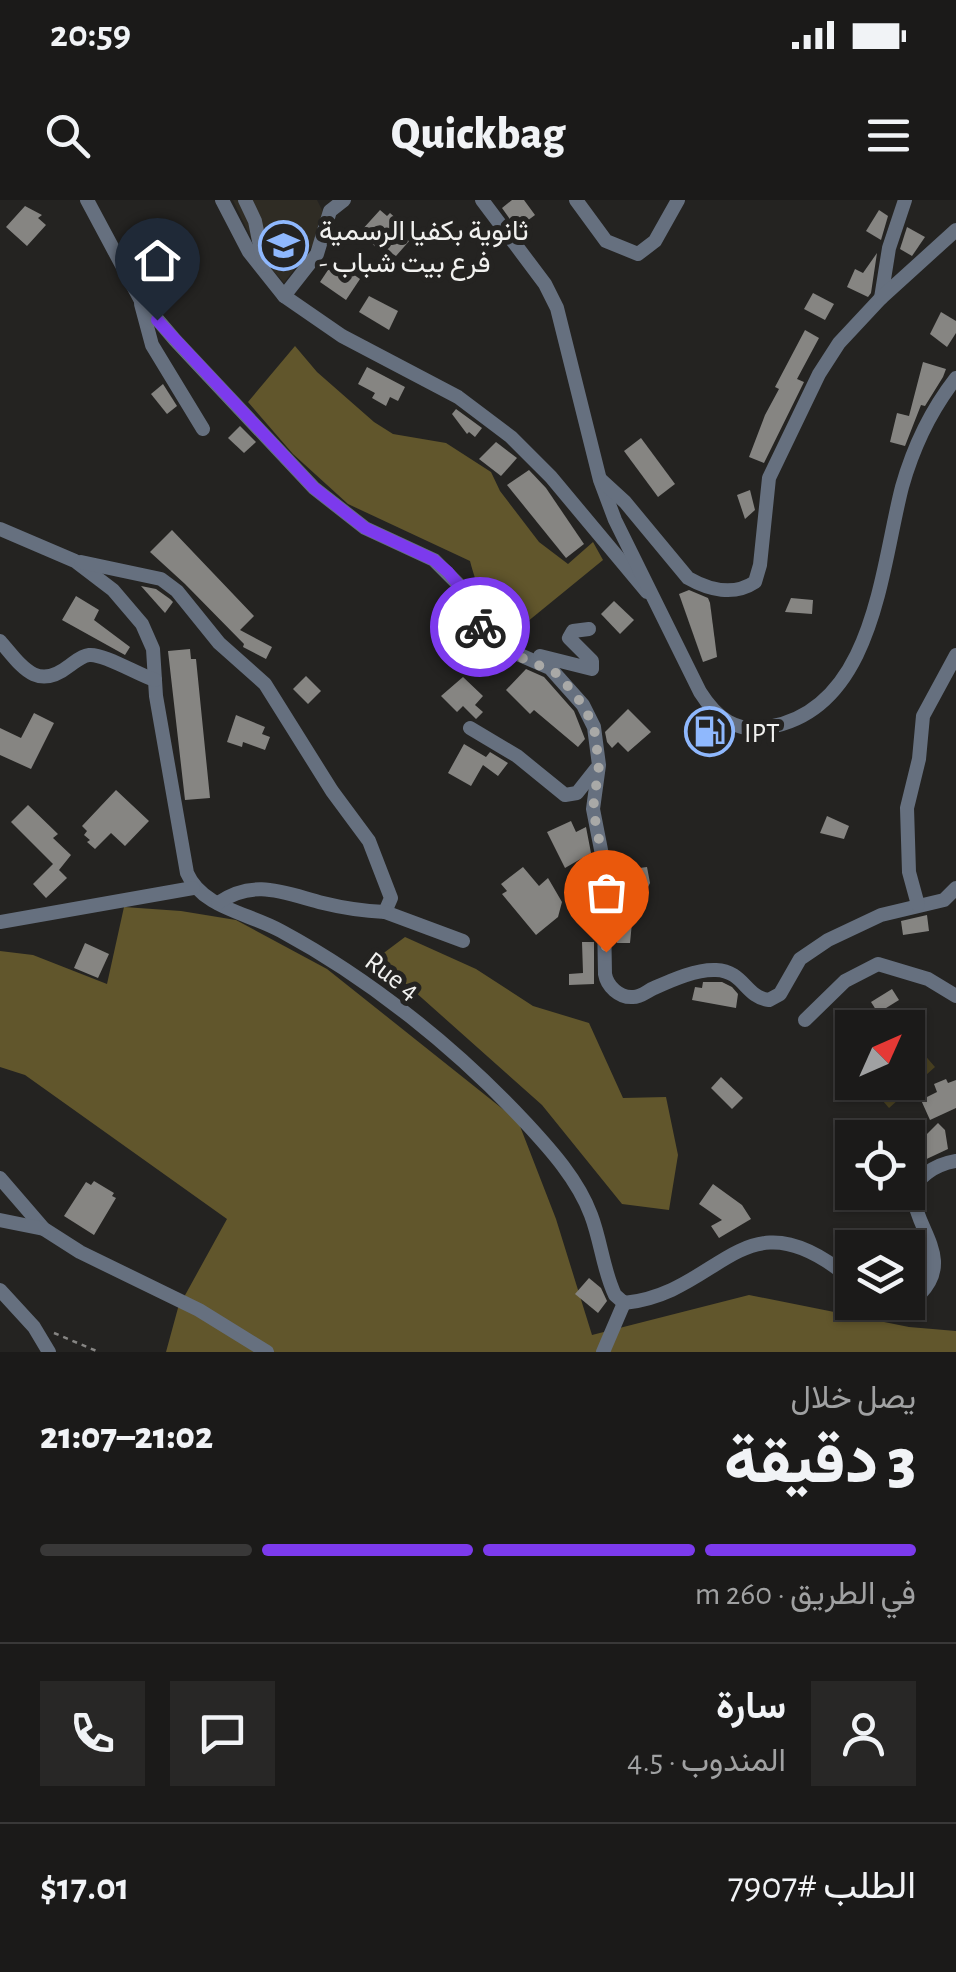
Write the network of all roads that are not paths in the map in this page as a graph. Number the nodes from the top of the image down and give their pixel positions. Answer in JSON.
{"nodes":[{"id":1,"x":87,"y":200,"type":"edge"},
{"id":2,"x":222,"y":200,"type":"edge"},
{"id":3,"x":262,"y":200,"type":"edge"},
{"id":4,"x":344,"y":200,"type":"edge"},
{"id":5,"x":482,"y":200,"type":"edge"},
{"id":6,"x":576,"y":200,"type":"edge"},
{"id":7,"x":678,"y":200,"type":"edge"},
{"id":8,"x":905,"y":200,"type":"edge"},
{"id":9,"x":248,"y":206,"type":"edge"},
{"id":10,"x":956,"y":230,"type":"edge"},
{"id":11,"x":266,"y":276,"type":"junction"},
{"id":12,"x":284,"y":296,"type":"junction"},
{"id":13,"x":140,"y":298,"type":"junction"},
{"id":14,"x":881,"y":298,"type":"junction"},
{"id":15,"x":956,"y":378,"type":"edge"},
{"id":16,"x":203,"y":428,"type":"dead end"},
{"id":17,"x":600,"y":480,"type":"junction"},
{"id":18,"x":0,"y":529,"type":"edge"},
{"id":19,"x":75,"y":561,"type":"junction"},
{"id":20,"x":659,"y":606,"type":"junction"},
{"id":21,"x":589,"y":629,"type":"dead end"},
{"id":22,"x":0,"y":642,"type":"edge"},
{"id":23,"x":500,"y":648,"type":"junction"},
{"id":24,"x":956,"y":655,"type":"edge"},
{"id":25,"x":155,"y":680,"type":"junction"},
{"id":26,"x":470,"y":728,"type":"dead end"},
{"id":27,"x":599,"y":765,"type":"junction"},
{"id":28,"x":194,"y":888,"type":"junction"},
{"id":29,"x":956,"y":888,"type":"edge"},
{"id":30,"x":218,"y":903,"type":"junction"},
{"id":31,"x":918,"y":905,"type":"junction"},
{"id":32,"x":385,"y":912,"type":"junction"},
{"id":33,"x":0,"y":922,"type":"edge"},
{"id":34,"x":463,"y":940,"type":"dead end"},
{"id":35,"x":956,"y":996,"type":"edge"},
{"id":36,"x":805,"y":1020,"type":"dead end"},
{"id":37,"x":956,"y":1161,"type":"edge"},
{"id":38,"x":0,"y":1178,"type":"edge"},
{"id":39,"x":0,"y":1220,"type":"edge"},
{"id":40,"x":44,"y":1229,"type":"junction"},
{"id":41,"x":835,"y":1267,"type":"edge"},
{"id":42,"x":925,"y":1284,"type":"edge"},
{"id":43,"x":0,"y":1290,"type":"edge"},
{"id":44,"x":624,"y":1303,"type":"junction"},
{"id":45,"x":50,"y":1352,"type":"edge"},
{"id":46,"x":267,"y":1352,"type":"edge"},
{"id":47,"x":603,"y":1352,"type":"edge"}],
"edges":[{"from":1,"to":13,"type":"street"},
{"from":2,"to":11,"type":"street"},
{"from":3,"to":9,"type":"street"},
{"from":4,"to":12,"type":"street"},
{"from":5,"to":17,"type":"street"},
{"from":6,"to":7,"type":"street"},
{"from":8,"to":14,"type":"street"},
{"from":9,"to":11,"type":"street"},
{"from":10,"to":14,"type":"street"},
{"from":11,"to":12,"type":"street"},
{"from":12,"to":20,"type":"street"},
{"from":13,"to":16,"type":"street"},
{"from":13,"to":23,"type":"street"},
{"from":14,"to":17,"type":"street"},
{"from":15,"to":20,"type":"street"},
{"from":17,"to":20,"type":"street"},
{"from":18,"to":19,"type":"street"},
{"from":19,"to":25,"type":"street"},
{"from":19,"to":32,"type":"street"},
{"from":21,"to":23,"type":"street"},
{"from":22,"to":25,"type":"street"},
{"from":23,"to":27,"type":"street"},
{"from":24,"to":31,"type":"street"},
{"from":25,"to":28,"type":"street"},
{"from":26,"to":27,"type":"street"},
{"from":27,"to":31,"type":"street"},
{"from":28,"to":30,"type":"street","name":"Rue 4"},
{"from":28,"to":33,"type":"street"},
{"from":29,"to":31,"type":"street"},
{"from":30,"to":32,"type":"street"},
{"from":30,"to":44,"type":"street","name":"Rue 4"},
{"from":32,"to":34,"type":"street"},
{"from":35,"to":36,"type":"street"},
{"from":37,"to":42,"type":"street"},
{"from":38,"to":40,"type":"street"},
{"from":39,"to":40,"type":"street"},
{"from":40,"to":46,"type":"street"},
{"from":41,"to":44,"type":"street"},
{"from":43,"to":45,"type":"street"},
{"from":44,"to":47,"type":"street"}]}
